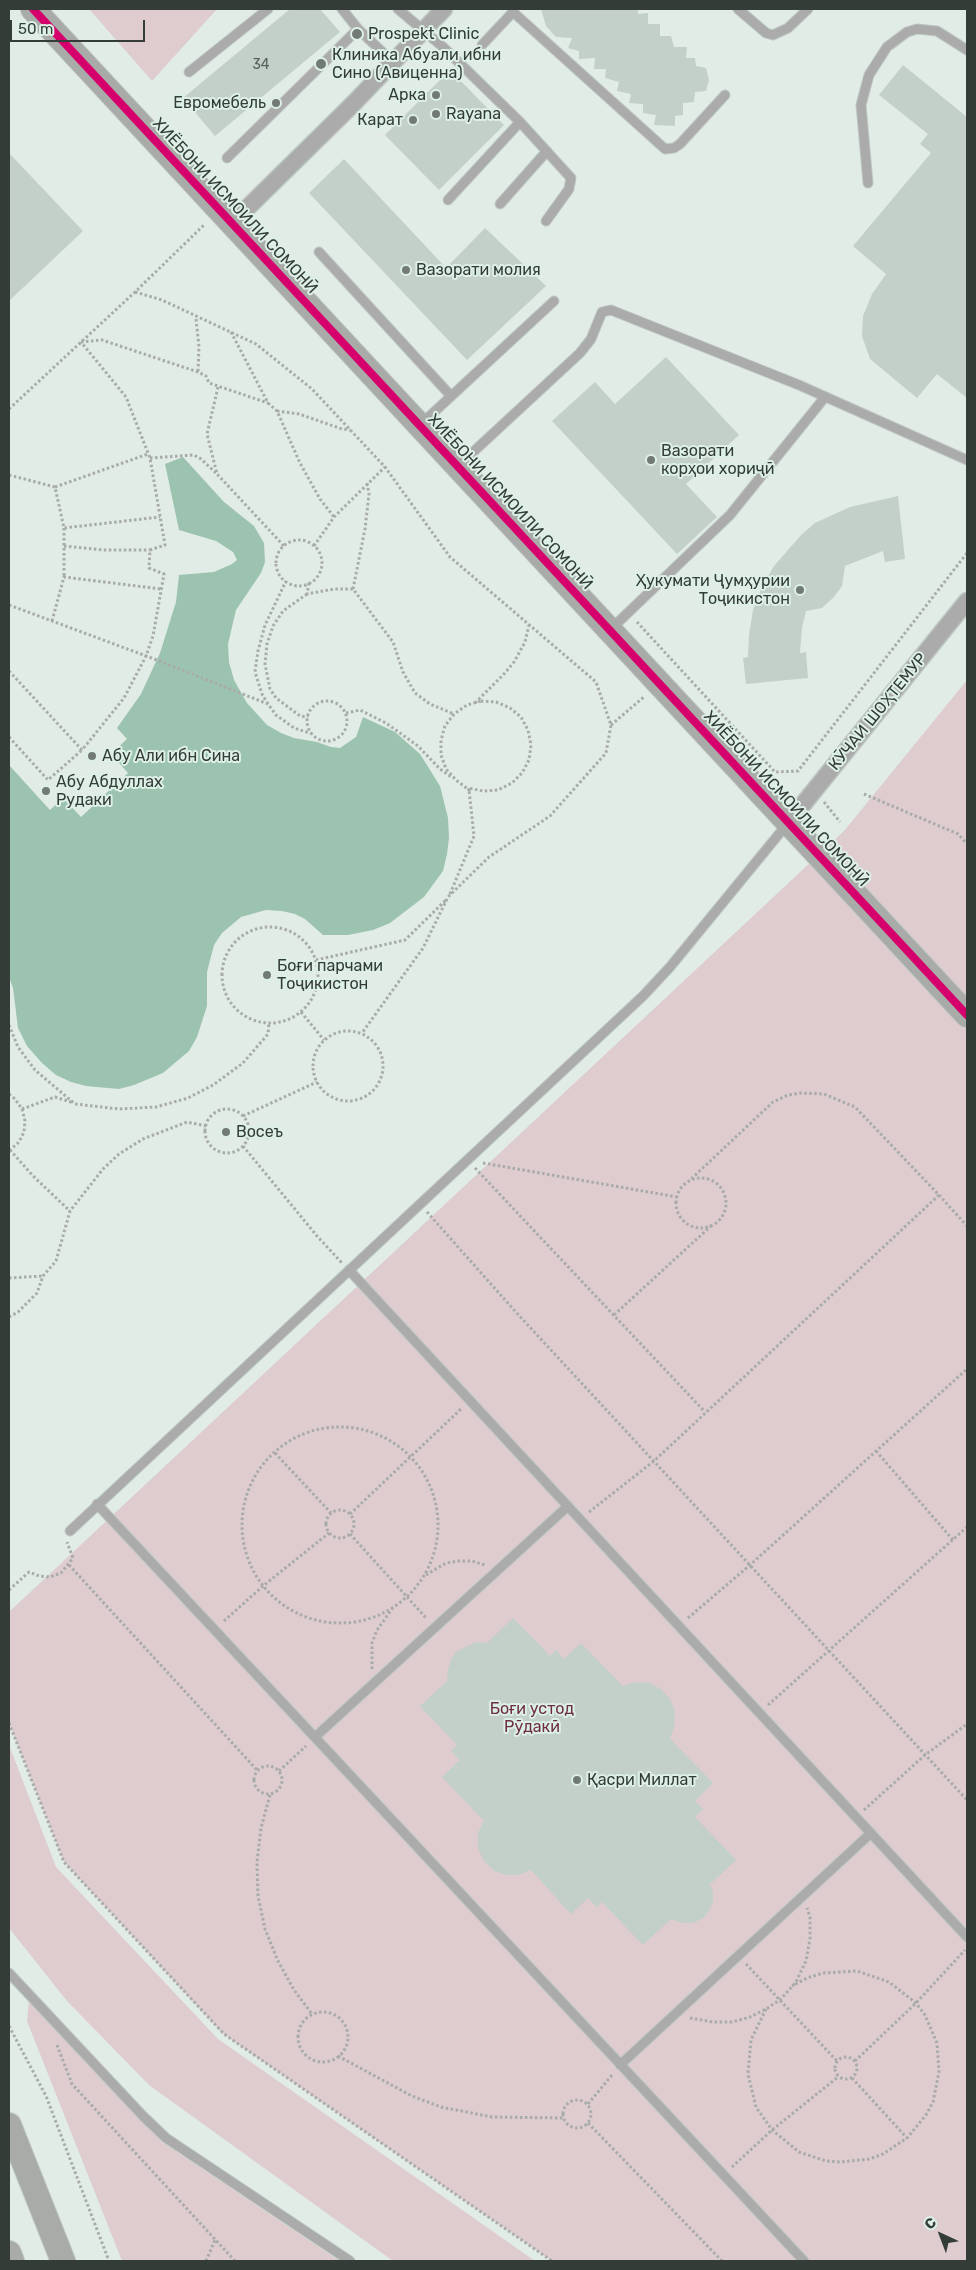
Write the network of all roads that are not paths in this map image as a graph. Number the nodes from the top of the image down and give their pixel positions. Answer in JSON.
{"nodes":[{"id":1,"x":33,"y":9,"type":"edge"},
{"id":2,"x":268,"y":9,"type":"edge"},
{"id":3,"x":342,"y":9,"type":"edge"},
{"id":4,"x":398,"y":9,"type":"edge"},
{"id":5,"x":444,"y":9,"type":"edge"},
{"id":6,"x":738,"y":9,"type":"edge"},
{"id":7,"x":808,"y":9,"type":"edge"},
{"id":8,"x":513,"y":10,"type":"edge"},
{"id":9,"x":358,"y":29,"type":"junction"},
{"id":10,"x":423,"y":30,"type":"junction"},
{"id":11,"x":482,"y":44,"type":"dead end"},
{"id":12,"x":967,"y":50,"type":"edge"},
{"id":13,"x":393,"y":62,"type":"junction"},
{"id":14,"x":189,"y":72,"type":"dead end"},
{"id":15,"x":725,"y":95,"type":"dead end"},
{"id":16,"x":520,"y":122,"type":"junction"},
{"id":17,"x":547,"y":151,"type":"junction"},
{"id":18,"x":227,"y":158,"type":"dead end"},
{"id":19,"x":868,"y":183,"type":"dead end"},
{"id":20,"x":448,"y":200,"type":"dead end"},
{"id":21,"x":500,"y":204,"type":"dead end"},
{"id":22,"x":226,"y":216,"type":"junction"},
{"id":23,"x":546,"y":221,"type":"dead end"},
{"id":24,"x":318,"y":252,"type":"dead end"},
{"id":25,"x":554,"y":301,"type":"dead end"},
{"id":26,"x":451,"y":396,"type":"junction"},
{"id":27,"x":825,"y":397,"type":"junction"},
{"id":28,"x":419,"y":425,"type":"junction"},
{"id":29,"x":967,"y":460,"type":"edge"},
{"id":30,"x":458,"y":466,"type":"junction"},
{"id":31,"x":967,"y":601,"type":"edge"},
{"id":32,"x":610,"y":630,"type":"junction"},
{"id":33,"x":788,"y":822,"type":"junction"},
{"id":34,"x":967,"y":1015,"type":"edge"},
{"id":35,"x":349,"y":1270,"type":"junction"},
{"id":36,"x":97,"y":1504,"type":"junction"},
{"id":37,"x":568,"y":1506,"type":"junction"},
{"id":38,"x":70,"y":1531,"type":"road end"},
{"id":39,"x":315,"y":1736,"type":"junction"},
{"id":40,"x":872,"y":1833,"type":"junction"},
{"id":41,"x":967,"y":1937,"type":"edge"},
{"id":42,"x":9,"y":1972,"type":"edge"},
{"id":43,"x":620,"y":2064,"type":"junction"},
{"id":44,"x":9,"y":2125,"type":"edge"},
{"id":45,"x":9,"y":2253,"type":"edge"},
{"id":46,"x":12,"y":2261,"type":"edge"},
{"id":47,"x":63,"y":2261,"type":"edge"},
{"id":48,"x":350,"y":2261,"type":"edge"},
{"id":49,"x":804,"y":2261,"type":"edge"}],
"edges":[{"from":1,"to":22,"type":"street","name":"ХИЁБОНИ ИСМОИЛИ СОМОНӢ"},
{"from":2,"to":14,"type":"lane"},
{"from":3,"to":9,"type":"lane"},
{"from":4,"to":10,"type":"lane"},
{"from":5,"to":10,"type":"street"},
{"from":6,"to":7,"type":"lane"},
{"from":8,"to":11,"type":"lane"},
{"from":8,"to":15,"type":"lane"},
{"from":9,"to":13,"type":"lane"},
{"from":9,"to":18,"type":"lane"},
{"from":10,"to":13,"type":"street"},
{"from":10,"to":16,"type":"lane"},
{"from":12,"to":19,"type":"lane"},
{"from":13,"to":22,"type":"street"},
{"from":16,"to":17,"type":"lane"},
{"from":16,"to":20,"type":"lane"},
{"from":17,"to":21,"type":"lane"},
{"from":17,"to":23,"type":"lane"},
{"from":22,"to":28,"type":"street","name":"ХИЁБОНИ ИСМОИЛИ СОМОНӢ"},
{"from":24,"to":26,"type":"lane"},
{"from":25,"to":26,"type":"lane"},
{"from":26,"to":28,"type":"lane"},
{"from":27,"to":29,"type":"lane"},
{"from":27,"to":30,"type":"lane"},
{"from":27,"to":32,"type":"lane"},
{"from":28,"to":30,"type":"street","name":"ХИЁБОНИ ИСМОИЛИ СОМОНӢ"},
{"from":30,"to":32,"type":"street","name":"ХИЁБОНИ ИСМОИЛИ СОМОНӢ"},
{"from":31,"to":33,"type":"street","name":"КӮЧАИ ШОҲТЕМУР"},
{"from":32,"to":33,"type":"street","name":"ХИЁБОНИ ИСМОИЛИ СОМОНӢ"},
{"from":33,"to":34,"type":"street","name":"ХИЁБОНИ ИСМОИЛИ СОМОНӢ"},
{"from":33,"to":35,"type":"lane"},
{"from":35,"to":36,"type":"lane"},
{"from":35,"to":37,"type":"lane"},
{"from":36,"to":38,"type":"lane"},
{"from":36,"to":39,"type":"lane"},
{"from":37,"to":39,"type":"lane"},
{"from":37,"to":40,"type":"lane"},
{"from":39,"to":43,"type":"lane"},
{"from":40,"to":41,"type":"lane"},
{"from":40,"to":43,"type":"lane"},
{"from":42,"to":48,"type":"lane"},
{"from":43,"to":49,"type":"lane"},
{"from":44,"to":47,"type":"street"},
{"from":45,"to":46,"type":"street"}]}
